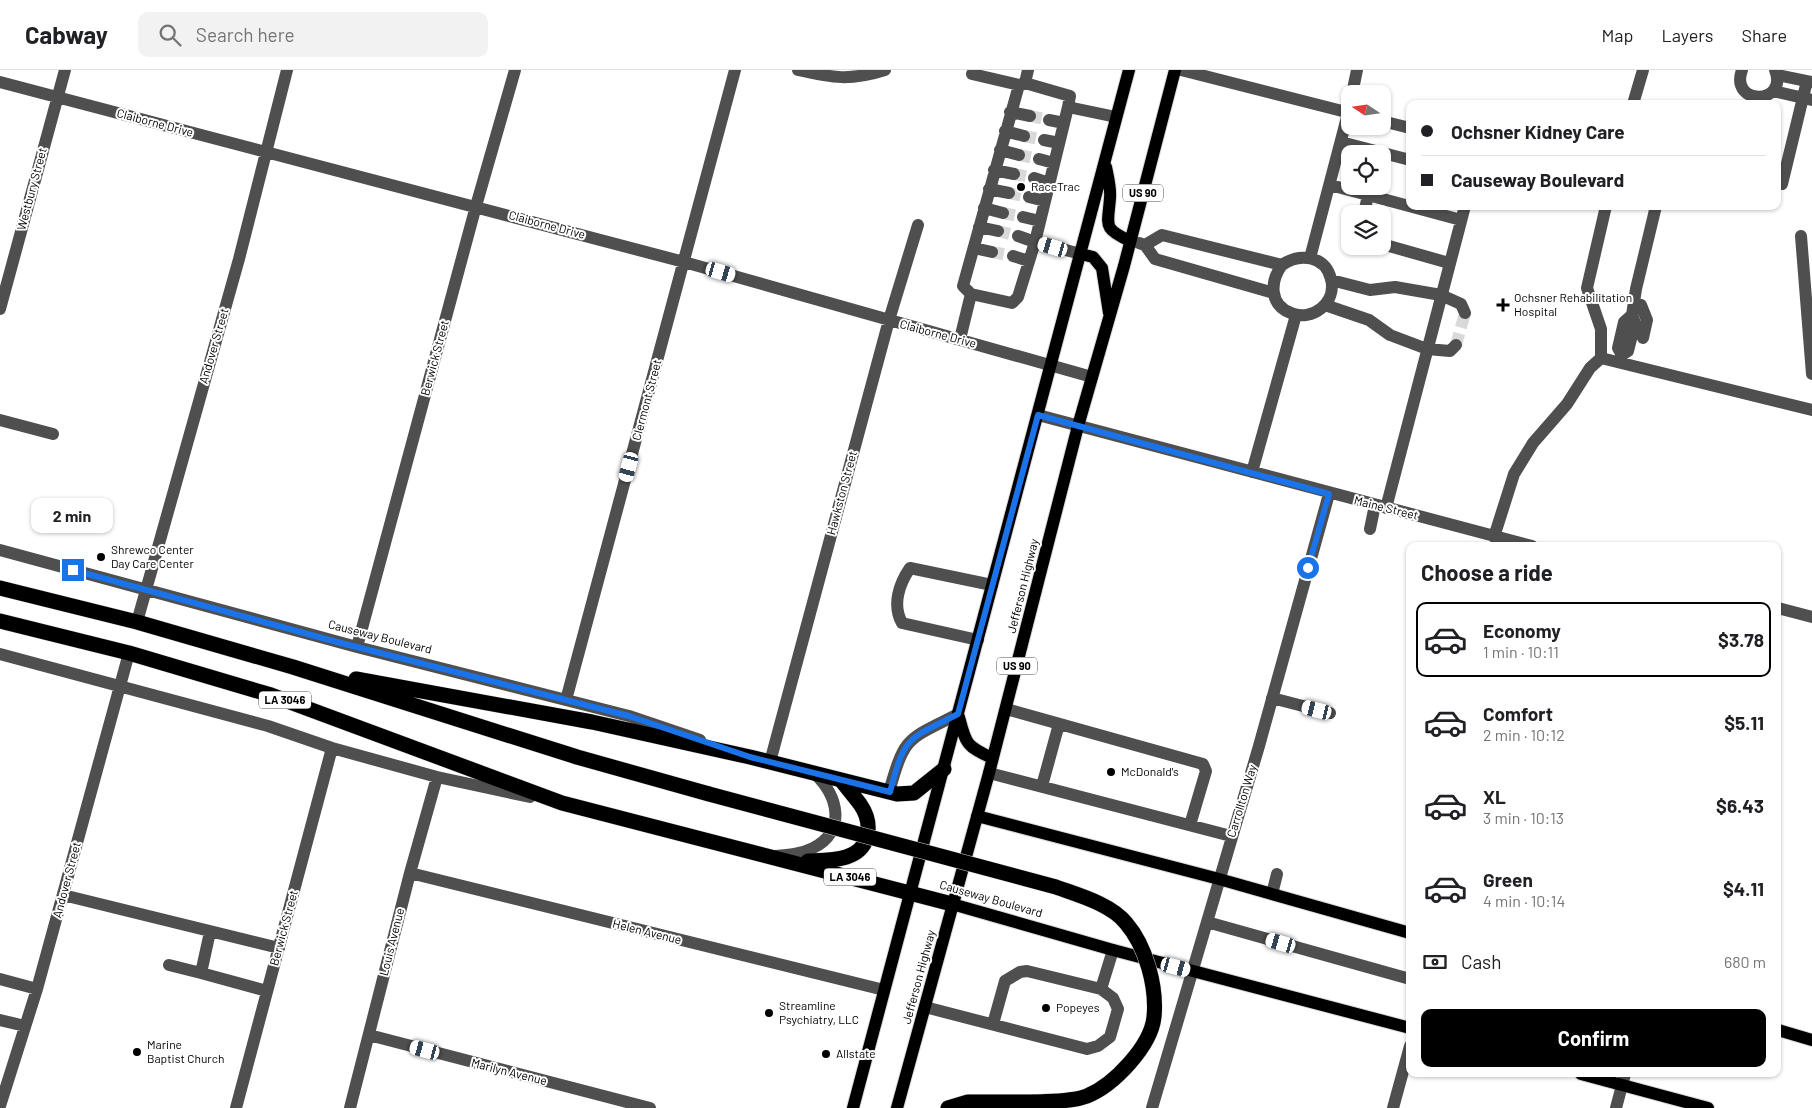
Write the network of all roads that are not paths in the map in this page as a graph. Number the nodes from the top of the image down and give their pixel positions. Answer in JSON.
{"nodes":[{"id":1,"x":65,"y":70,"type":"edge"},
{"id":2,"x":287,"y":70,"type":"edge"},
{"id":3,"x":515,"y":70,"type":"edge"},
{"id":4,"x":735,"y":70,"type":"edge"},
{"id":5,"x":798,"y":70,"type":"edge"},
{"id":6,"x":885,"y":70,"type":"edge"},
{"id":7,"x":1129,"y":70,"type":"edge"},
{"id":8,"x":1175,"y":70,"type":"edge"},
{"id":9,"x":1181,"y":70,"type":"edge"},
{"id":10,"x":1356,"y":70,"type":"edge"},
{"id":11,"x":1643,"y":70,"type":"edge"},
{"id":12,"x":1742,"y":70,"type":"edge"},
{"id":13,"x":1776,"y":72,"type":"edge"},
{"id":14,"x":972,"y":74,"type":"dead end"},
{"id":15,"x":1024,"y":79,"type":"edge"},
{"id":16,"x":0,"y":82,"type":"edge"},
{"id":17,"x":1809,"y":82,"type":"edge"},
{"id":18,"x":1354,"y":85,"type":"edge"},
{"id":19,"x":1773,"y":91,"type":"junction"},
{"id":20,"x":57,"y":97,"type":"junction"},
{"id":21,"x":1807,"y":99,"type":"edge"},
{"id":22,"x":1634,"y":100,"type":"edge"},
{"id":23,"x":1068,"y":107,"type":"junction"},
{"id":24,"x":1341,"y":109,"type":"edge"},
{"id":25,"x":1010,"y":112,"type":"junction"},
{"id":26,"x":1030,"y":116,"type":"tunnel mouth"},
{"id":27,"x":1116,"y":117,"type":"junction"},
{"id":28,"x":1049,"y":120,"type":"tunnel mouth"},
{"id":29,"x":1064,"y":123,"type":"junction"},
{"id":30,"x":1391,"y":124,"type":"edge"},
{"id":31,"x":1406,"y":127,"type":"edge"},
{"id":32,"x":1005,"y":131,"type":"junction"},
{"id":33,"x":1343,"y":135,"type":"edge"},
{"id":34,"x":1024,"y":136,"type":"tunnel mouth"},
{"id":35,"x":1044,"y":140,"type":"tunnel mouth"},
{"id":36,"x":1341,"y":142,"type":"junction"},
{"id":37,"x":1059,"y":143,"type":"junction"},
{"id":38,"x":1000,"y":150,"type":"junction"},
{"id":39,"x":265,"y":152,"type":"junction"},
{"id":40,"x":1019,"y":154,"type":"tunnel mouth"},
{"id":41,"x":1039,"y":159,"type":"tunnel mouth"},
{"id":42,"x":1105,"y":159,"type":"junction"},
{"id":43,"x":1406,"y":159,"type":"edge"},
{"id":44,"x":1054,"y":163,"type":"junction"},
{"id":45,"x":994,"y":170,"type":"junction"},
{"id":46,"x":1014,"y":174,"type":"tunnel mouth"},
{"id":47,"x":1034,"y":178,"type":"tunnel mouth"},
{"id":48,"x":1049,"y":183,"type":"junction"},
{"id":49,"x":1781,"y":184,"type":"edge"},
{"id":50,"x":1330,"y":185,"type":"junction"},
{"id":51,"x":1341,"y":188,"type":"edge"},
{"id":52,"x":990,"y":189,"type":"junction"},
{"id":53,"x":1009,"y":193,"type":"tunnel mouth"},
{"id":54,"x":1368,"y":195,"type":"joint"},
{"id":55,"x":1029,"y":197,"type":"tunnel mouth"},
{"id":56,"x":1045,"y":202,"type":"junction"},
{"id":57,"x":1366,"y":205,"type":"edge"},
{"id":58,"x":1406,"y":205,"type":"edge"},
{"id":59,"x":476,"y":206,"type":"junction"},
{"id":60,"x":984,"y":208,"type":"junction"},
{"id":61,"x":1424,"y":210,"type":"edge"},
{"id":62,"x":1464,"y":210,"type":"edge"},
{"id":63,"x":1605,"y":210,"type":"edge"},
{"id":64,"x":1655,"y":210,"type":"edge"},
{"id":65,"x":1003,"y":213,"type":"tunnel mouth"},
{"id":66,"x":1023,"y":217,"type":"tunnel mouth"},
{"id":67,"x":1461,"y":220,"type":"junction"},
{"id":68,"x":1040,"y":221,"type":"junction"},
{"id":69,"x":918,"y":225,"type":"dead end"},
{"id":70,"x":979,"y":227,"type":"junction"},
{"id":71,"x":998,"y":231,"type":"tunnel mouth"},
{"id":72,"x":1018,"y":236,"type":"tunnel mouth"},
{"id":73,"x":1801,"y":236,"type":"dead end"},
{"id":74,"x":1130,"y":241,"type":"junction"},
{"id":75,"x":1035,"y":242,"type":"junction"},
{"id":76,"x":1145,"y":245,"type":"junction"},
{"id":77,"x":1391,"y":247,"type":"edge"},
{"id":78,"x":974,"y":248,"type":"junction"},
{"id":79,"x":992,"y":252,"type":"tunnel mouth"},
{"id":80,"x":1080,"y":254,"type":"junction"},
{"id":81,"x":1013,"y":256,"type":"tunnel mouth"},
{"id":82,"x":1310,"y":258,"type":"junction"},
{"id":83,"x":1029,"y":260,"type":"junction"},
{"id":84,"x":684,"y":262,"type":"junction"},
{"id":85,"x":1449,"y":263,"type":"junction"},
{"id":86,"x":1282,"y":265,"type":"junction"},
{"id":87,"x":1331,"y":280,"type":"junction"},
{"id":88,"x":1274,"y":293,"type":"junction"},
{"id":89,"x":971,"y":294,"type":"junction"},
{"id":90,"x":1441,"y":294,"type":"junction"},
{"id":91,"x":1325,"y":305,"type":"junction"},
{"id":92,"x":0,"y":309,"type":"edge"},
{"id":93,"x":1633,"y":309,"type":"junction"},
{"id":94,"x":1465,"y":313,"type":"dead end"},
{"id":95,"x":1109,"y":316,"type":"junction"},
{"id":96,"x":1296,"y":316,"type":"junction"},
{"id":97,"x":889,"y":320,"type":"junction"},
{"id":98,"x":1643,"y":338,"type":"dead end"},
{"id":99,"x":960,"y":340,"type":"junction"},
{"id":100,"x":1456,"y":345,"type":"dead end"},
{"id":101,"x":1427,"y":349,"type":"junction"},
{"id":102,"x":1601,"y":358,"type":"junction"},
{"id":103,"x":1621,"y":359,"type":"junction"},
{"id":104,"x":1051,"y":365,"type":"junction"},
{"id":105,"x":1812,"y":374,"type":"edge"},
{"id":106,"x":1092,"y":377,"type":"junction"},
{"id":107,"x":1812,"y":410,"type":"edge"},
{"id":108,"x":1038,"y":415,"type":"junction"},
{"id":109,"x":0,"y":420,"type":"edge"},
{"id":110,"x":1078,"y":426,"type":"junction"},
{"id":111,"x":53,"y":434,"type":"dead end"},
{"id":112,"x":1252,"y":472,"type":"junction"},
{"id":113,"x":1329,"y":494,"type":"junction"},
{"id":114,"x":1381,"y":506,"type":"junction"},
{"id":115,"x":1370,"y":529,"type":"dead end"},
{"id":116,"x":1494,"y":537,"type":"junction"},
{"id":117,"x":1515,"y":542,"type":"edge"},
{"id":118,"x":0,"y":550,"type":"edge"},
{"id":119,"x":992,"y":585,"type":"junction"},
{"id":120,"x":0,"y":588,"type":"edge"},
{"id":121,"x":146,"y":591,"type":"junction"},
{"id":122,"x":1781,"y":609,"type":"edge"},
{"id":123,"x":1812,"y":617,"type":"edge"},
{"id":124,"x":0,"y":621,"type":"edge"},
{"id":125,"x":137,"y":622,"type":"junction"},
{"id":126,"x":978,"y":640,"type":"junction"},
{"id":127,"x":357,"y":646,"type":"junction"},
{"id":128,"x":129,"y":653,"type":"junction"},
{"id":129,"x":0,"y":654,"type":"edge"},
{"id":130,"x":293,"y":667,"type":"junction"},
{"id":131,"x":120,"y":686,"type":"junction"},
{"id":132,"x":1272,"y":698,"type":"junction"},
{"id":133,"x":566,"y":700,"type":"junction"},
{"id":134,"x":1006,"y":709,"type":"junction"},
{"id":135,"x":1330,"y":713,"type":"dead end"},
{"id":136,"x":958,"y":714,"type":"junction"},
{"id":137,"x":1059,"y":724,"type":"junction"},
{"id":138,"x":332,"y":748,"type":"junction"},
{"id":139,"x":750,"y":757,"type":"junction"},
{"id":140,"x":992,"y":758,"type":"junction"},
{"id":141,"x":770,"y":762,"type":"junction"},
{"id":142,"x":944,"y":769,"type":"junction"},
{"id":143,"x":989,"y":773,"type":"junction"},
{"id":144,"x":815,"y":774,"type":"junction"},
{"id":145,"x":437,"y":777,"type":"junction"},
{"id":146,"x":840,"y":780,"type":"junction"},
{"id":147,"x":1042,"y":786,"type":"junction"},
{"id":148,"x":890,"y":792,"type":"junction"},
{"id":149,"x":562,"y":803,"type":"junction"},
{"id":150,"x":977,"y":816,"type":"junction"},
{"id":151,"x":1190,"y":825,"type":"junction"},
{"id":152,"x":1231,"y":836,"type":"junction"},
{"id":153,"x":770,"y":856,"type":"junction"},
{"id":154,"x":789,"y":861,"type":"junction"},
{"id":155,"x":410,"y":873,"type":"junction"},
{"id":156,"x":1277,"y":874,"type":"dead end"},
{"id":157,"x":1219,"y":879,"type":"junction"},
{"id":158,"x":910,"y":893,"type":"junction"},
{"id":159,"x":1272,"y":894,"type":"junction"},
{"id":160,"x":63,"y":895,"type":"junction"},
{"id":161,"x":952,"y":904,"type":"junction"},
{"id":162,"x":1207,"y":922,"type":"junction"},
{"id":163,"x":1406,"y":931,"type":"edge"},
{"id":164,"x":210,"y":932,"type":"junction"},
{"id":165,"x":279,"y":948,"type":"junction"},
{"id":166,"x":1113,"y":950,"type":"junction"},
{"id":167,"x":170,"y":965,"type":"dead end"},
{"id":168,"x":1192,"y":971,"type":"junction"},
{"id":169,"x":200,"y":973,"type":"junction"},
{"id":170,"x":1406,"y":978,"type":"edge"},
{"id":171,"x":0,"y":979,"type":"edge"},
{"id":172,"x":37,"y":989,"type":"junction"},
{"id":173,"x":1101,"y":989,"type":"junction"},
{"id":174,"x":884,"y":990,"type":"junction"},
{"id":175,"x":267,"y":991,"type":"junction"},
{"id":176,"x":925,"y":1007,"type":"junction"},
{"id":177,"x":0,"y":1020,"type":"edge"},
{"id":178,"x":993,"y":1024,"type":"junction"},
{"id":179,"x":26,"y":1026,"type":"junction"},
{"id":180,"x":1406,"y":1027,"type":"edge"},
{"id":181,"x":1781,"y":1031,"type":"edge"},
{"id":182,"x":369,"y":1035,"type":"junction"},
{"id":183,"x":1812,"y":1040,"type":"edge"},
{"id":184,"x":1406,"y":1061,"type":"edge"},
{"id":185,"x":6,"y":1069,"type":"edge"},
{"id":186,"x":1607,"y":1077,"type":"edge"},
{"id":187,"x":1624,"y":1079,"type":"edge"},
{"id":188,"x":0,"y":1106,"type":"edge"},
{"id":189,"x":236,"y":1108,"type":"edge"},
{"id":190,"x":350,"y":1108,"type":"edge"},
{"id":191,"x":650,"y":1108,"type":"edge"},
{"id":192,"x":853,"y":1108,"type":"edge"},
{"id":193,"x":897,"y":1108,"type":"edge"},
{"id":194,"x":948,"y":1108,"type":"edge"},
{"id":195,"x":1152,"y":1108,"type":"edge"},
{"id":196,"x":1393,"y":1108,"type":"edge"},
{"id":197,"x":1616,"y":1108,"type":"edge"},
{"id":198,"x":1708,"y":1108,"type":"edge"}],
"edges":[{"from":1,"to":20,"type":"street","name":"Westbury Street"},
{"from":2,"to":39,"type":"street","name":"Andover Street"},
{"from":3,"to":59,"type":"street","name":"Berwick Street"},
{"from":4,"to":84,"type":"street","name":"Clermont Street"},
{"from":5,"to":6,"type":"street"},
{"from":7,"to":27,"type":"main road"},
{"from":8,"to":74,"type":"main road","name":"Jefferson Highway","number":"US 90"},
{"from":9,"to":24,"type":"street"},
{"from":10,"to":18,"type":"street"},
{"from":11,"to":22,"type":"street"},
{"from":12,"to":19,"type":"street"},
{"from":13,"to":17,"type":"street"},
{"from":13,"to":19,"type":"street"},
{"from":14,"to":15,"type":"street"},
{"from":15,"to":23,"type":"street"},
{"from":15,"to":25,"type":"street"},
{"from":16,"to":20,"type":"street","name":"Claiborne Drive"},
{"from":17,"to":21,"type":"street"},
{"from":19,"to":21,"type":"street"},
{"from":20,"to":39,"type":"street","name":"Claiborne Drive"},
{"from":20,"to":92,"type":"street","name":"Westbury Street"},
{"from":21,"to":49,"type":"street"},
{"from":23,"to":27,"type":"street"},
{"from":23,"to":29,"type":"street"},
{"from":25,"to":26,"type":"street"},
{"from":25,"to":32,"type":"street"},
{"from":27,"to":42,"type":"main road"},
{"from":28,"to":29,"type":"street"},
{"from":29,"to":37,"type":"street"},
{"from":30,"to":31,"type":"street"},
{"from":32,"to":34,"type":"street"},
{"from":32,"to":38,"type":"street"},
{"from":33,"to":36,"type":"street"},
{"from":35,"to":37,"type":"street"},
{"from":36,"to":43,"type":"street"},
{"from":36,"to":50,"type":"street"},
{"from":37,"to":44,"type":"street"},
{"from":38,"to":40,"type":"street"},
{"from":38,"to":45,"type":"street"},
{"from":39,"to":59,"type":"street","name":"Claiborne Drive"},
{"from":39,"to":121,"type":"street","name":"Andover Street"},
{"from":41,"to":44,"type":"street"},
{"from":42,"to":74,"type":"main road"},
{"from":42,"to":80,"type":"main road"},
{"from":44,"to":48,"type":"street"},
{"from":45,"to":46,"type":"street"},
{"from":45,"to":52,"type":"street"},
{"from":47,"to":48,"type":"street"},
{"from":48,"to":56,"type":"street"},
{"from":50,"to":51,"type":"street"},
{"from":50,"to":82,"type":"street"},
{"from":52,"to":53,"type":"street"},
{"from":52,"to":60,"type":"street"},
{"from":54,"to":57,"type":"street"},
{"from":54,"to":58,"type":"street"},
{"from":55,"to":56,"type":"street"},
{"from":56,"to":68,"type":"street"},
{"from":59,"to":84,"type":"street","name":"Claiborne Drive"},
{"from":59,"to":127,"type":"street","name":"Berwick Street"},
{"from":60,"to":65,"type":"street"},
{"from":60,"to":70,"type":"street"},
{"from":61,"to":67,"type":"street"},
{"from":62,"to":67,"type":"street"},
{"from":63,"to":102,"type":"street"},
{"from":64,"to":93,"type":"street"},
{"from":66,"to":68,"type":"street"},
{"from":67,"to":85,"type":"street"},
{"from":68,"to":75,"type":"street"},
{"from":69,"to":97,"type":"street","name":"Hawkston Street"},
{"from":70,"to":71,"type":"street"},
{"from":70,"to":78,"type":"street"},
{"from":72,"to":75,"type":"street"},
{"from":73,"to":105,"type":"street"},
{"from":74,"to":76,"type":"street"},
{"from":74,"to":95,"type":"main road","name":"Jefferson Highway","number":"US 90"},
{"from":75,"to":80,"type":"street"},
{"from":75,"to":83,"type":"street"},
{"from":76,"to":86,"type":"street"},
{"from":76,"to":88,"type":"street"},
{"from":77,"to":85,"type":"street"},
{"from":78,"to":79,"type":"street"},
{"from":78,"to":89,"type":"street"},
{"from":80,"to":95,"type":"main road"},
{"from":80,"to":104,"type":"main road"},
{"from":81,"to":83,"type":"street"},
{"from":82,"to":86,"type":"street"},
{"from":82,"to":87,"type":"street"},
{"from":83,"to":89,"type":"street"},
{"from":84,"to":97,"type":"street","name":"Claiborne Drive"},
{"from":84,"to":133,"type":"street","name":"Clermont Street"},
{"from":85,"to":90,"type":"street"},
{"from":86,"to":88,"type":"street"},
{"from":87,"to":90,"type":"street"},
{"from":87,"to":91,"type":"street"},
{"from":88,"to":96,"type":"street"},
{"from":89,"to":99,"type":"street"},
{"from":90,"to":94,"type":"street"},
{"from":90,"to":101,"type":"street"},
{"from":91,"to":96,"type":"street"},
{"from":91,"to":101,"type":"street"},
{"from":93,"to":98,"type":"street"},
{"from":93,"to":103,"type":"street"},
{"from":95,"to":106,"type":"main road","name":"Jefferson Highway","number":"US 90"},
{"from":96,"to":112,"type":"street"},
{"from":97,"to":99,"type":"street","name":"Claiborne Drive"},
{"from":97,"to":141,"type":"street","name":"Hawkston Street"},
{"from":99,"to":104,"type":"street","name":"Claiborne Drive"},
{"from":100,"to":101,"type":"street"},
{"from":101,"to":114,"type":"street"},
{"from":102,"to":103,"type":"street"},
{"from":102,"to":116,"type":"street"},
{"from":103,"to":107,"type":"street"},
{"from":104,"to":106,"type":"street","name":"Claiborne Drive"},
{"from":104,"to":108,"type":"main road"},
{"from":106,"to":110,"type":"main road","name":"Jefferson Highway","number":"US 90"},
{"from":108,"to":110,"type":"street","name":"Maine Street"},
{"from":108,"to":119,"type":"main road"},
{"from":109,"to":111,"type":"street"},
{"from":110,"to":112,"type":"street","name":"Maine Street"},
{"from":110,"to":134,"type":"main road","name":"Jefferson Highway","number":"US 90"},
{"from":112,"to":113,"type":"street","name":"Maine Street"},
{"from":113,"to":114,"type":"street","name":"Maine Street"},
{"from":113,"to":132,"type":"street","name":"Carrollton Way"},
{"from":114,"to":115,"type":"street"},
{"from":114,"to":116,"type":"street","name":"Maine Street"},
{"from":116,"to":117,"type":"street","name":"Maine Street"},
{"from":118,"to":121,"type":"street","name":"Causeway Boulevard"},
{"from":119,"to":126,"type":"main road"},
{"from":119,"to":126,"type":"street"},
{"from":120,"to":125,"type":"highway"},
{"from":121,"to":125,"type":"street","name":"Andover Street"},
{"from":121,"to":127,"type":"street","name":"Causeway Boulevard"},
{"from":122,"to":123,"type":"street"},
{"from":124,"to":128,"type":"highway","name":"Causeway Boulevard","number":"LA 3046"},
{"from":125,"to":130,"type":"highway"},
{"from":126,"to":136,"type":"main road"},
{"from":127,"to":133,"type":"street","name":"Causeway Boulevard"},
{"from":128,"to":131,"type":"street","name":"Andover Street"},
{"from":128,"to":149,"type":"highway","name":"Causeway Boulevard","number":"LA 3046"},
{"from":129,"to":131,"type":"street","name":"Causeway Boulevard"},
{"from":130,"to":139,"type":"highway"},
{"from":130,"to":194,"type":"highway","bridge":true},
{"from":131,"to":138,"type":"street","name":"Causeway Boulevard"},
{"from":131,"to":160,"type":"street","name":"Andover Street"},
{"from":132,"to":135,"type":"street"},
{"from":132,"to":152,"type":"street","name":"Carrollton Way"},
{"from":133,"to":139,"type":"street","name":"Causeway Boulevard"},
{"from":134,"to":137,"type":"street"},
{"from":134,"to":140,"type":"main road","name":"Jefferson Highway","number":"US 90"},
{"from":136,"to":140,"type":"main road"},
{"from":136,"to":142,"type":"main road"},
{"from":136,"to":148,"type":"street"},
{"from":137,"to":147,"type":"street"},
{"from":137,"to":151,"type":"street"},
{"from":138,"to":145,"type":"street","name":"Causeway Boulevard"},
{"from":138,"to":165,"type":"street","name":"Berwick Street"},
{"from":139,"to":141,"type":"highway"},
{"from":140,"to":143,"type":"main road","name":"Jefferson Highway","number":"US 90"},
{"from":141,"to":144,"type":"highway"},
{"from":142,"to":148,"type":"highway"},
{"from":142,"to":158,"type":"main road"},
{"from":143,"to":147,"type":"street"},
{"from":143,"to":150,"type":"main road","name":"Jefferson Highway","number":"US 90"},
{"from":144,"to":146,"type":"highway"},
{"from":144,"to":153,"type":"street"},
{"from":145,"to":149,"type":"street","name":"Causeway Boulevard"},
{"from":145,"to":155,"type":"street","name":"Louis Avenue"},
{"from":146,"to":148,"type":"highway"},
{"from":146,"to":154,"type":"highway"},
{"from":147,"to":151,"type":"street"},
{"from":149,"to":153,"type":"highway","name":"Causeway Boulevard","number":"LA 3046"},
{"from":150,"to":157,"type":"main road"},
{"from":150,"to":161,"type":"main road","name":"Jefferson Highway","number":"US 90"},
{"from":151,"to":152,"type":"street"},
{"from":152,"to":157,"type":"street","name":"Carrollton Way"},
{"from":153,"to":154,"type":"highway","name":"Causeway Boulevard","number":"LA 3046"},
{"from":154,"to":158,"type":"highway","name":"Causeway Boulevard","number":"LA 3046"},
{"from":155,"to":174,"type":"street","name":"Helen Avenue"},
{"from":155,"to":182,"type":"street","name":"Louis Avenue"},
{"from":156,"to":159,"type":"street"},
{"from":157,"to":159,"type":"main road"},
{"from":157,"to":162,"type":"street","name":"Carrollton Way"},
{"from":158,"to":161,"type":"highway","name":"Causeway Boulevard","number":"LA 3046"},
{"from":158,"to":174,"type":"main road"},
{"from":159,"to":163,"type":"main road"},
{"from":160,"to":164,"type":"street"},
{"from":160,"to":172,"type":"street","name":"Andover Street"},
{"from":161,"to":166,"type":"main road","name":"Causeway Boulevard"},
{"from":161,"to":176,"type":"main road","name":"Jefferson Highway","number":"US 90"},
{"from":162,"to":168,"type":"street","name":"Carrollton Way"},
{"from":162,"to":170,"type":"street"},
{"from":164,"to":165,"type":"street"},
{"from":164,"to":169,"type":"street"},
{"from":165,"to":175,"type":"street","name":"Berwick Street"},
{"from":166,"to":168,"type":"main road","name":"Causeway Boulevard"},
{"from":166,"to":173,"type":"street"},
{"from":167,"to":169,"type":"street"},
{"from":168,"to":180,"type":"main road","name":"Causeway Boulevard"},
{"from":168,"to":195,"type":"street","name":"Carrollton Way"},
{"from":169,"to":175,"type":"street"},
{"from":171,"to":172,"type":"street"},
{"from":172,"to":179,"type":"street","name":"Andover Street"},
{"from":173,"to":178,"type":"street"},
{"from":173,"to":178,"type":"street"},
{"from":174,"to":192,"type":"main road"},
{"from":175,"to":189,"type":"street","name":"Berwick Street"},
{"from":176,"to":178,"type":"street"},
{"from":176,"to":193,"type":"main road","name":"Jefferson Highway","number":"US 90"},
{"from":177,"to":179,"type":"street"},
{"from":179,"to":185,"type":"street","name":"Andover Street"},
{"from":181,"to":183,"type":"main road"},
{"from":182,"to":190,"type":"street","name":"Louis Avenue"},
{"from":182,"to":191,"type":"street","name":"Marilyn Avenue"},
{"from":184,"to":196,"type":"street"},
{"from":185,"to":188,"type":"street","name":"Andover Street"},
{"from":186,"to":187,"type":"main road"},
{"from":187,"to":197,"type":"street"},
{"from":187,"to":198,"type":"main road"}]}
